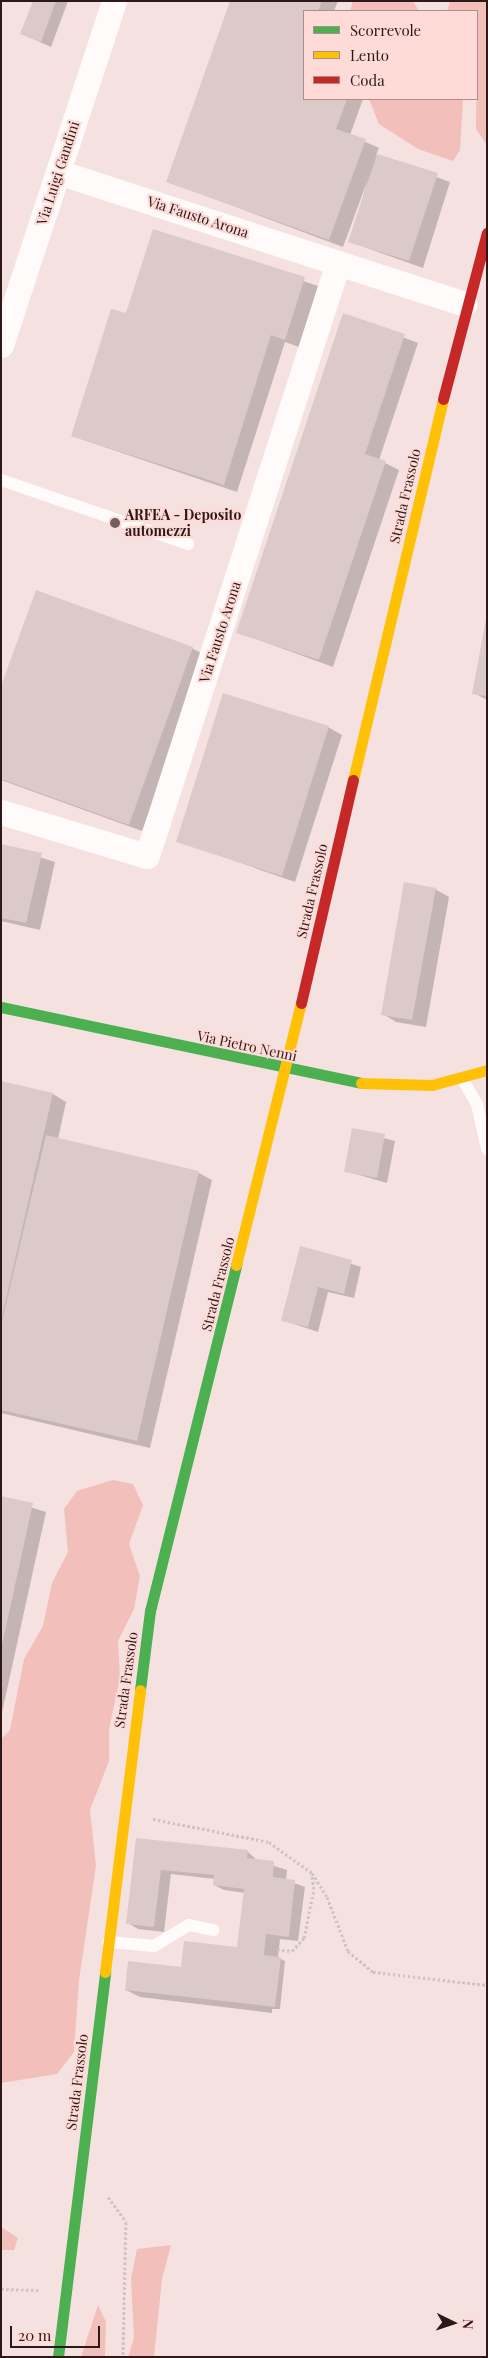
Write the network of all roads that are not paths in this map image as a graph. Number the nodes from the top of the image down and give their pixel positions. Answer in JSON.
{"nodes":[{"id":1,"x":114,"y":1,"type":"edge"},
{"id":2,"x":58,"y":172,"type":"junction"},
{"id":3,"x":487,"y":233,"type":"edge"},
{"id":4,"x":338,"y":263,"type":"junction"},
{"id":5,"x":465,"y":304,"type":"junction"},
{"id":6,"x":1,"y":345,"type":"edge"},
{"id":7,"x":1,"y":480,"type":"edge"},
{"id":8,"x":188,"y":544,"type":"dead end"},
{"id":9,"x":1,"y":812,"type":"edge"},
{"id":10,"x":1,"y":1007,"type":"edge"},
{"id":11,"x":286,"y":1070,"type":"junction"},
{"id":12,"x":487,"y":1070,"type":"edge"},
{"id":13,"x":463,"y":1080,"type":"junction"},
{"id":14,"x":487,"y":1149,"type":"edge"},
{"id":15,"x":213,"y":1930,"type":"dead end"},
{"id":16,"x":108,"y":1942,"type":"junction"},
{"id":17,"x":58,"y":2357,"type":"edge"}],
"edges":[{"from":1,"to":2,"type":"street","name":"Via Luigi Gandini"},
{"from":2,"to":4,"type":"street","name":"Via Fausto Arona"},
{"from":2,"to":6,"type":"street","name":"Via Luigi Gandini"},
{"from":3,"to":5,"type":"street","name":"Strada Frassolo"},
{"from":4,"to":5,"type":"street","name":"Via Fausto Arona"},
{"from":4,"to":9,"type":"street","name":"Via Fausto Arona"},
{"from":5,"to":11,"type":"street","name":"Strada Frassolo"},
{"from":7,"to":8,"type":"lane"},
{"from":10,"to":11,"type":"street","name":"Via Pietro Nenni"},
{"from":11,"to":13,"type":"street","name":"Via Pietro Nenni"},
{"from":11,"to":16,"type":"street","name":"Strada Frassolo"},
{"from":12,"to":13,"type":"street","name":"Via Pietro Nenni"},
{"from":13,"to":14,"type":"lane"},
{"from":15,"to":16,"type":"lane"},
{"from":16,"to":17,"type":"street","name":"Strada Frassolo"}]}
